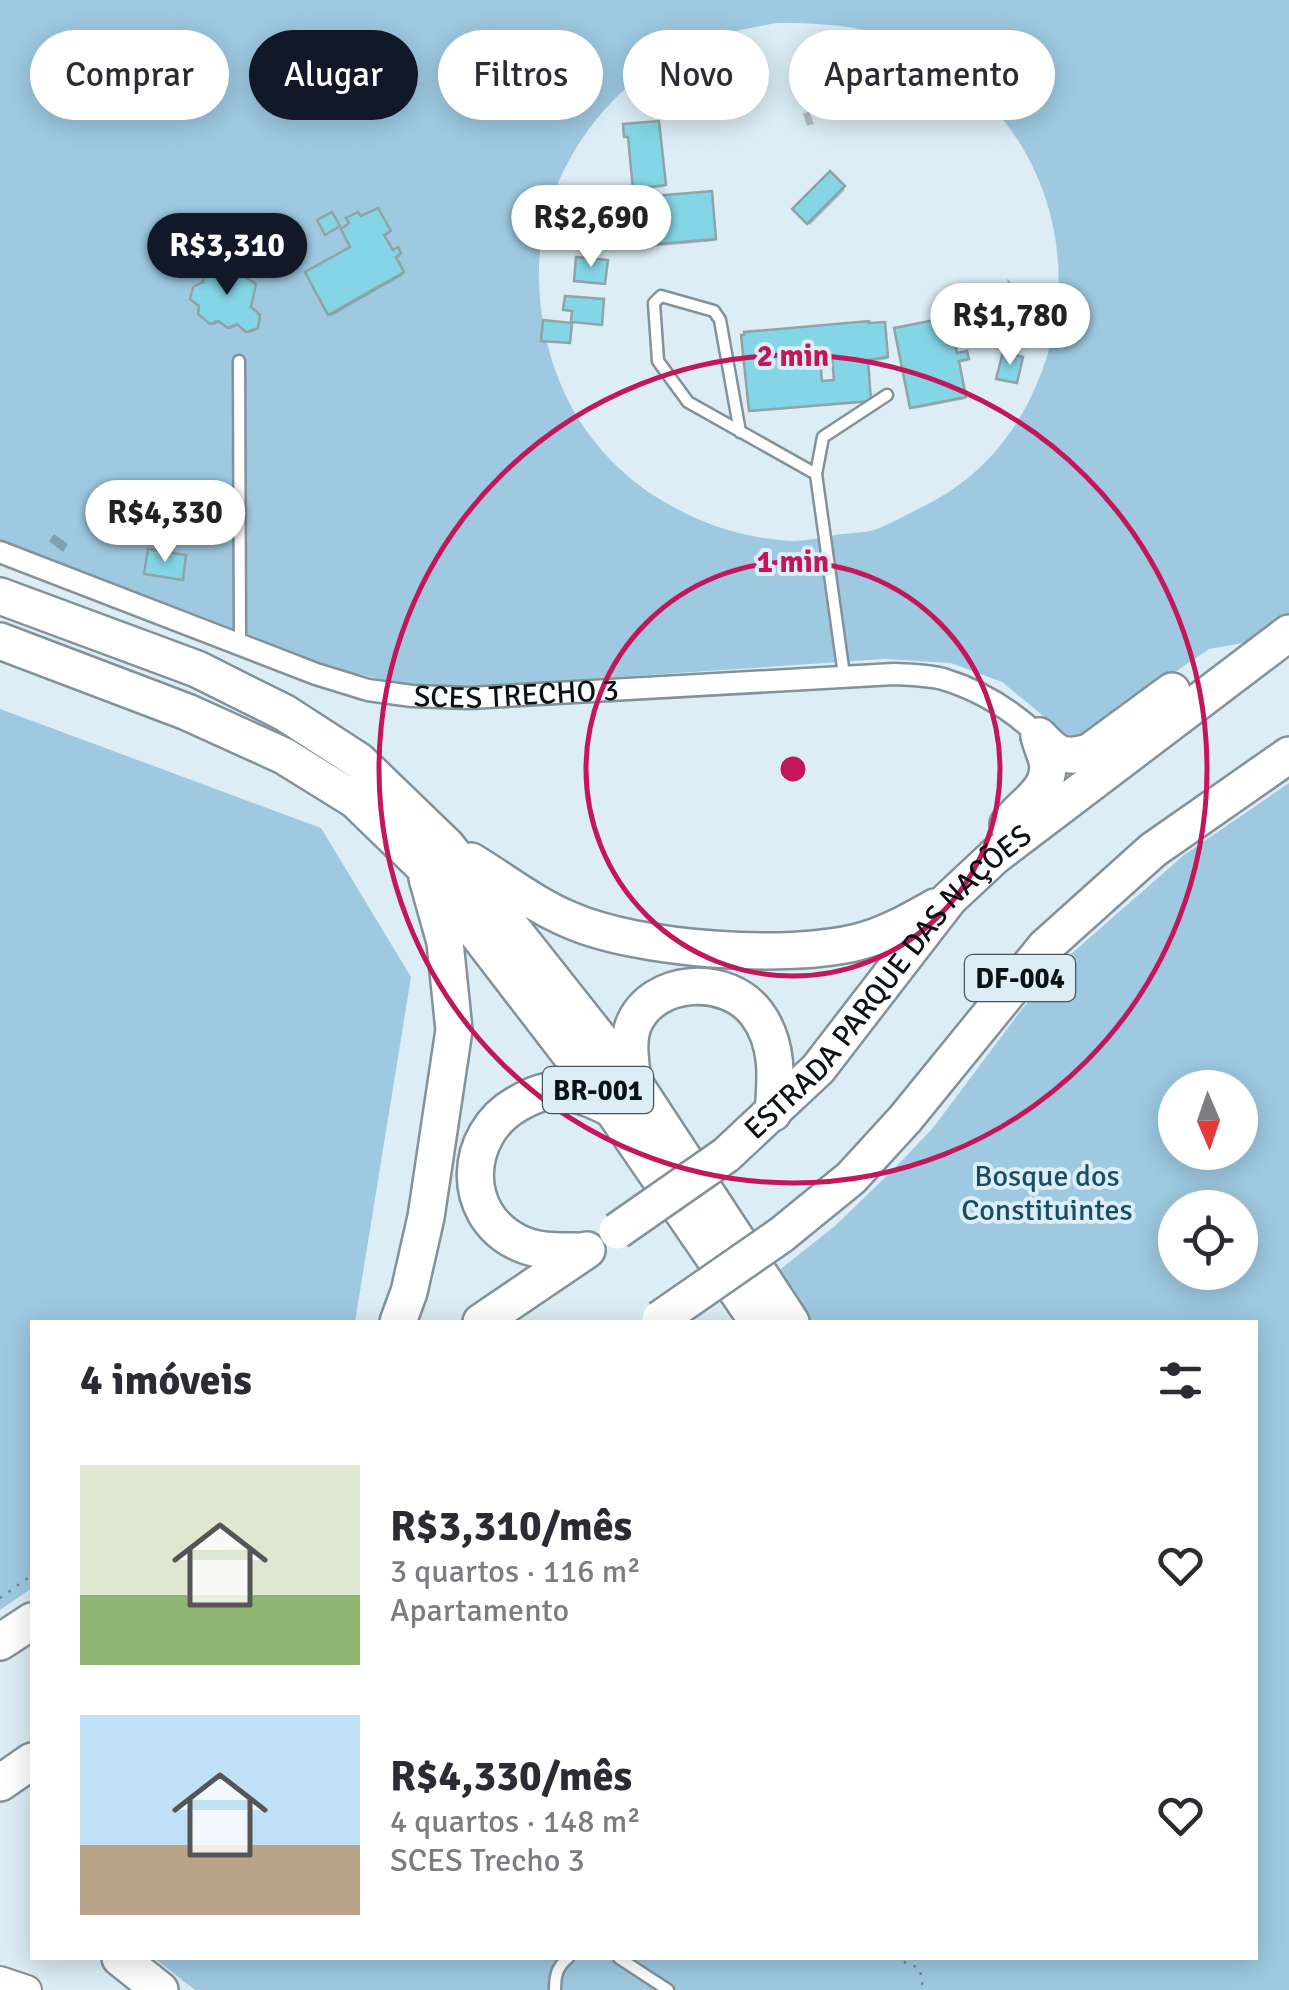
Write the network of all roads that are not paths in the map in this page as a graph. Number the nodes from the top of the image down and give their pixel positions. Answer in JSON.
{"nodes":[{"id":1,"x":239,"y":361,"type":"dead end"},
{"id":2,"x":886,"y":394,"type":"dead end"},
{"id":3,"x":740,"y":432,"type":"junction"},
{"id":4,"x":816,"y":474,"type":"junction"},
{"id":5,"x":0,"y":552,"type":"edge"},
{"id":6,"x":0,"y":596,"type":"edge"},
{"id":7,"x":1289,"y":633,"type":"edge"},
{"id":8,"x":0,"y":641,"type":"edge"},
{"id":9,"x":240,"y":645,"type":"junction"},
{"id":10,"x":1249,"y":662,"type":"junction"},
{"id":11,"x":844,"y":675,"type":"junction"},
{"id":12,"x":1039,"y":736,"type":"junction"},
{"id":13,"x":1289,"y":756,"type":"edge"},
{"id":14,"x":994,"y":856,"type":"junction"},
{"id":15,"x":436,"y":857,"type":"junction"},
{"id":16,"x":949,"y":899,"type":"junction"},
{"id":17,"x":623,"y":1095,"type":"junction"},
{"id":18,"x":773,"y":1113,"type":"junction"},
{"id":19,"x":585,"y":1251,"type":"junction"},
{"id":20,"x":399,"y":1320,"type":"edge"},
{"id":21,"x":484,"y":1320,"type":"edge"},
{"id":22,"x":659,"y":1320,"type":"edge"},
{"id":23,"x":757,"y":1320,"type":"edge"},
{"id":24,"x":790,"y":1320,"type":"edge"},
{"id":25,"x":30,"y":1622,"type":"edge"},
{"id":26,"x":0,"y":1642,"type":"edge"},
{"id":27,"x":30,"y":1762,"type":"edge"},
{"id":28,"x":0,"y":1784,"type":"edge"},
{"id":29,"x":122,"y":1960,"type":"edge"},
{"id":30,"x":565,"y":1960,"type":"edge"},
{"id":31,"x":623,"y":1960,"type":"edge"},
{"id":32,"x":0,"y":1980,"type":"edge"},
{"id":33,"x":27,"y":1990,"type":"edge"},
{"id":34,"x":160,"y":1990,"type":"edge"},
{"id":35,"x":556,"y":1990,"type":"edge"},
{"id":36,"x":668,"y":1990,"type":"edge"}],
"edges":[{"from":1,"to":9,"type":"lane"},
{"from":2,"to":4,"type":"lane"},
{"from":3,"to":3,"type":"lane"},
{"from":3,"to":4,"type":"lane"},
{"from":4,"to":11,"type":"lane"},
{"from":5,"to":9,"type":"street","name":"SCES TRECHO 3"},
{"from":6,"to":15,"type":"highway","number":"BR-001"},
{"from":7,"to":10,"type":"highway","name":"ESTRADA PARQUE DAS NAÇÕES"},
{"from":8,"to":15,"type":"highway","number":"BR-001"},
{"from":9,"to":11,"type":"street","name":"SCES TRECHO 3"},
{"from":10,"to":12,"type":"highway"},
{"from":10,"to":14,"type":"highway","name":"ESTRADA PARQUE DAS NAÇÕES"},
{"from":11,"to":12,"type":"street","name":"SCES TRECHO 3"},
{"from":12,"to":14,"type":"highway"},
{"from":13,"to":22,"type":"highway","number":"DF-004","bridge":true},
{"from":14,"to":16,"type":"highway","name":"ESTRADA PARQUE DAS NAÇÕES"},
{"from":15,"to":16,"type":"highway","number":"BR-001"},
{"from":15,"to":17,"type":"highway","number":"BR-001"},
{"from":15,"to":20,"type":"highway"},
{"from":16,"to":18,"type":"highway","name":"ESTRADA PARQUE DAS NAÇÕES"},
{"from":17,"to":18,"type":"highway","number":"BR-001"},
{"from":17,"to":19,"type":"highway","number":"BR-001"},
{"from":17,"to":23,"type":"highway","number":"BR-001"},
{"from":17,"to":24,"type":"highway","number":"BR-001"},
{"from":18,"to":19,"type":"highway","name":"ESTRADA PARQUE DAS NAÇÕES","bridge":true},
{"from":19,"to":21,"type":"highway","name":"ESTRADA PARQUE DAS NAÇÕES"},
{"from":25,"to":26,"type":"highway"},
{"from":27,"to":28,"type":"highway"},
{"from":29,"to":34,"type":"highway"},
{"from":30,"to":35,"type":"lane"},
{"from":31,"to":36,"type":"lane"},
{"from":32,"to":33,"type":"main road"}]}
